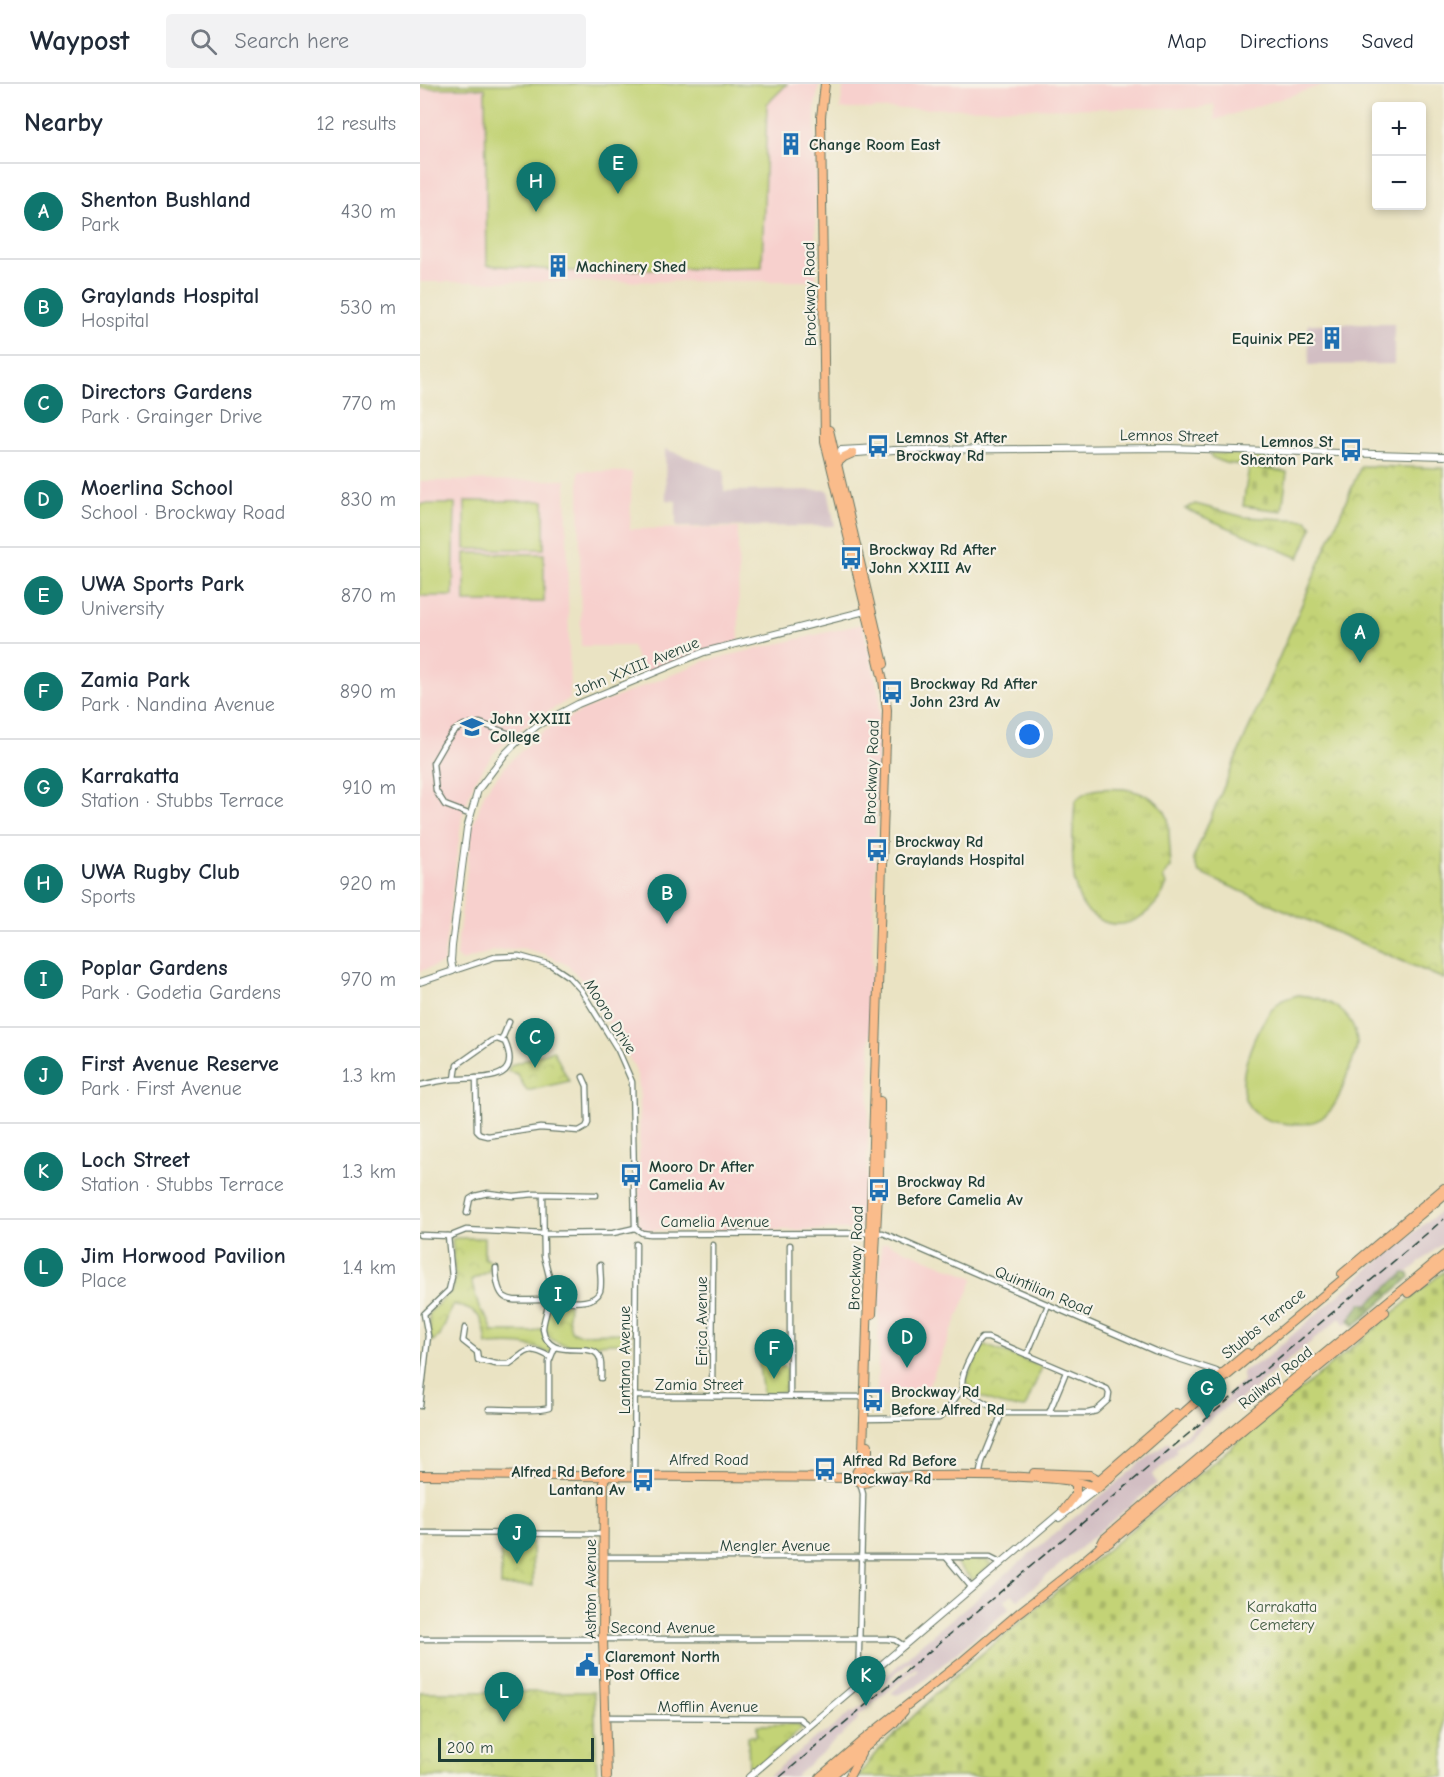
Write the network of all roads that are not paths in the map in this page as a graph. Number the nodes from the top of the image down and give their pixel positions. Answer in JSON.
{"nodes":[{"id":1,"x":825,"y":84,"type":"edge"},
{"id":2,"x":829,"y":84,"type":"edge"},
{"id":3,"x":894,"y":450,"type":"junction"},
{"id":4,"x":853,"y":453,"type":"junction"},
{"id":5,"x":830,"y":454,"type":"junction"},
{"id":6,"x":1444,"y":456,"type":"edge"},
{"id":7,"x":836,"y":464,"type":"junction"},
{"id":8,"x":869,"y":610,"type":"junction"},
{"id":9,"x":517,"y":742,"type":"junction"},
{"id":10,"x":471,"y":815,"type":"junction"},
{"id":11,"x":453,"y":970,"type":"junction"},
{"id":12,"x":420,"y":982,"type":"edge"},
{"id":13,"x":509,"y":1022,"type":"dead end"},
{"id":14,"x":502,"y":1039,"type":"junction"},
{"id":15,"x":583,"y":1077,"type":"dead end"},
{"id":16,"x":476,"y":1078,"type":"junction"},
{"id":17,"x":455,"y":1079,"type":"junction"},
{"id":18,"x":420,"y":1085,"type":"edge"},
{"id":19,"x":1444,"y":1188,"type":"edge"},
{"id":20,"x":596,"y":1195,"type":"dead end"},
{"id":21,"x":1444,"y":1195,"type":"edge"},
{"id":22,"x":543,"y":1196,"type":"junction"},
{"id":23,"x":467,"y":1213,"type":"dead end"},
{"id":24,"x":634,"y":1228,"type":"junction"},
{"id":25,"x":873,"y":1233,"type":"junction"},
{"id":26,"x":544,"y":1234,"type":"junction"},
{"id":27,"x":420,"y":1235,"type":"edge"},
{"id":28,"x":448,"y":1236,"type":"junction"},
{"id":29,"x":636,"y":1244,"type":"dead end"},
{"id":30,"x":713,"y":1245,"type":"dead end"},
{"id":31,"x":790,"y":1245,"type":"dead end"},
{"id":32,"x":1444,"y":1255,"type":"edge"},
{"id":33,"x":1444,"y":1263,"type":"edge"},
{"id":34,"x":600,"y":1265,"type":"dead end"},
{"id":35,"x":496,"y":1268,"type":"dead end"},
{"id":36,"x":549,"y":1295,"type":"junction"},
{"id":37,"x":554,"y":1301,"type":"junction"},
{"id":38,"x":546,"y":1303,"type":"junction"},
{"id":39,"x":1048,"y":1305,"type":"junction"},
{"id":40,"x":422,"y":1314,"type":"edge"},
{"id":41,"x":465,"y":1328,"type":"dead end"},
{"id":42,"x":555,"y":1347,"type":"junction"},
{"id":43,"x":1027,"y":1354,"type":"junction"},
{"id":44,"x":550,"y":1357,"type":"junction"},
{"id":45,"x":422,"y":1370,"type":"edge"},
{"id":46,"x":1066,"y":1371,"type":"junction"},
{"id":47,"x":601,"y":1378,"type":"dead end"},
{"id":48,"x":1220,"y":1378,"type":"junction"},
{"id":49,"x":421,"y":1388,"type":"edge"},
{"id":50,"x":963,"y":1390,"type":"junction"},
{"id":51,"x":636,"y":1396,"type":"junction"},
{"id":52,"x":712,"y":1396,"type":"junction"},
{"id":53,"x":790,"y":1396,"type":"junction"},
{"id":54,"x":867,"y":1397,"type":"junction"},
{"id":55,"x":420,"y":1406,"type":"edge"},
{"id":56,"x":489,"y":1409,"type":"dead end"},
{"id":57,"x":1002,"y":1413,"type":"junction"},
{"id":58,"x":1049,"y":1413,"type":"junction"},
{"id":59,"x":866,"y":1419,"type":"junction"},
{"id":60,"x":634,"y":1474,"type":"junction"},
{"id":61,"x":863,"y":1474,"type":"junction"},
{"id":62,"x":979,"y":1474,"type":"junction"},
{"id":63,"x":420,"y":1475,"type":"edge"},
{"id":64,"x":604,"y":1475,"type":"junction"},
{"id":65,"x":1072,"y":1481,"type":"junction"},
{"id":66,"x":1098,"y":1485,"type":"junction"},
{"id":67,"x":1064,"y":1510,"type":"junction"},
{"id":68,"x":1046,"y":1526,"type":"junction"},
{"id":69,"x":420,"y":1533,"type":"edge"},
{"id":70,"x":603,"y":1534,"type":"junction"},
{"id":71,"x":1100,"y":1547,"type":"junction"},
{"id":72,"x":603,"y":1557,"type":"junction"},
{"id":73,"x":862,"y":1557,"type":"junction"},
{"id":74,"x":946,"y":1557,"type":"junction"},
{"id":75,"x":1002,"y":1563,"type":"junction"},
{"id":76,"x":972,"y":1588,"type":"junction"},
{"id":77,"x":420,"y":1639,"type":"edge"},
{"id":78,"x":603,"y":1639,"type":"junction"},
{"id":79,"x":860,"y":1640,"type":"junction"},
{"id":80,"x":904,"y":1646,"type":"junction"},
{"id":81,"x":858,"y":1686,"type":"junction"},
{"id":82,"x":913,"y":1701,"type":"junction"},
{"id":83,"x":605,"y":1717,"type":"junction"},
{"id":84,"x":809,"y":1726,"type":"junction"},
{"id":85,"x":863,"y":1750,"type":"junction"},
{"id":86,"x":607,"y":1777,"type":"edge"},
{"id":87,"x":749,"y":1777,"type":"edge"},
{"id":88,"x":820,"y":1777,"type":"edge"},
{"id":89,"x":830,"y":1777,"type":"edge"},
{"id":90,"x":849,"y":1777,"type":"edge"}],
"edges":[{"from":1,"to":5,"type":"main road","name":"Brockway Road"},
{"from":2,"to":5,"type":"main road","name":"Brockway Road"},
{"from":3,"to":4,"type":"street","name":"Lemnos Street"},
{"from":3,"to":5,"type":"street","name":"Lemnos Street"},
{"from":3,"to":6,"type":"street","name":"Lemnos Street"},
{"from":4,"to":5,"type":"street","name":"Lemnos Street"},
{"from":4,"to":7,"type":"main road"},
{"from":5,"to":7,"type":"main road","name":"Brockway Road"},
{"from":5,"to":8,"type":"main road","name":"Brockway Road"},
{"from":7,"to":8,"type":"main road","name":"Brockway Road"},
{"from":8,"to":9,"type":"street","name":"John XXIII Avenue"},
{"from":8,"to":25,"type":"main road","name":"Brockway Road"},
{"from":9,"to":10,"type":"street","name":"John XXIII Avenue"},
{"from":9,"to":10,"type":"street"},
{"from":10,"to":11,"type":"street","name":"John XXIII Avenue"},
{"from":11,"to":12,"type":"street","name":"Mooro Drive"},
{"from":11,"to":24,"type":"street","name":"Mooro Drive"},
{"from":13,"to":14,"type":"street"},
{"from":14,"to":16,"type":"street"},
{"from":14,"to":17,"type":"street"},
{"from":15,"to":16,"type":"street"},
{"from":16,"to":17,"type":"street"},
{"from":17,"to":18,"type":"street"},
{"from":19,"to":48,"type":"main road","name":"Stubbs Terrace"},
{"from":20,"to":22,"type":"street"},
{"from":21,"to":48,"type":"main road","name":"Stubbs Terrace"},
{"from":22,"to":23,"type":"street"},
{"from":22,"to":26,"type":"street"},
{"from":24,"to":25,"type":"street","name":"Camelia Avenue"},
{"from":24,"to":26,"type":"street","name":"Camelia Avenue"},
{"from":25,"to":39,"type":"street","name":"Quintilian Road"},
{"from":25,"to":54,"type":"main road","name":"Brockway Road"},
{"from":26,"to":28,"type":"street","name":"Camelia Avenue"},
{"from":26,"to":36,"type":"street"},
{"from":27,"to":28,"type":"street","name":"Camelia Avenue"},
{"from":28,"to":40,"type":"street"},
{"from":29,"to":51,"type":"street","name":"Lantana Avenue"},
{"from":30,"to":52,"type":"street","name":"Erica Avenue"},
{"from":31,"to":53,"type":"street"},
{"from":32,"to":71,"type":"main road","name":"Railway Road"},
{"from":33,"to":71,"type":"main road","name":"Railway Road"},
{"from":34,"to":37,"type":"street"},
{"from":35,"to":38,"type":"street"},
{"from":36,"to":37,"type":"street"},
{"from":36,"to":38,"type":"street"},
{"from":37,"to":38,"type":"street"},
{"from":38,"to":42,"type":"street"},
{"from":39,"to":43,"type":"street"},
{"from":39,"to":48,"type":"street","name":"Quintilian Road"},
{"from":40,"to":45,"type":"street"},
{"from":41,"to":44,"type":"street"},
{"from":42,"to":44,"type":"street"},
{"from":42,"to":47,"type":"street"},
{"from":43,"to":46,"type":"street"},
{"from":43,"to":50,"type":"street"},
{"from":44,"to":56,"type":"street"},
{"from":45,"to":49,"type":"street"},
{"from":46,"to":58,"type":"street"},
{"from":46,"to":58,"type":"street"},
{"from":48,"to":66,"type":"main road","name":"Stubbs Terrace"},
{"from":49,"to":55,"type":"street"},
{"from":50,"to":57,"type":"street"},
{"from":50,"to":59,"type":"street"},
{"from":51,"to":52,"type":"street","name":"Zamia Street"},
{"from":51,"to":60,"type":"street","name":"Lantana Avenue"},
{"from":52,"to":53,"type":"street","name":"Zamia Street"},
{"from":53,"to":54,"type":"street","name":"Zamia Street"},
{"from":54,"to":59,"type":"main road","name":"Brockway Road"},
{"from":57,"to":58,"type":"street"},
{"from":57,"to":62,"type":"street"},
{"from":59,"to":61,"type":"main road","name":"Brockway Road"},
{"from":60,"to":61,"type":"main road","name":"Alfred Road"},
{"from":60,"to":64,"type":"main road","name":"Alfred Road"},
{"from":61,"to":62,"type":"main road","name":"Alfred Road"},
{"from":61,"to":73,"type":"street","name":"Brockway Road"},
{"from":62,"to":65,"type":"main road","name":"Alfred Road"},
{"from":62,"to":66,"type":"main road","name":"Alfred Road"},
{"from":63,"to":64,"type":"main road","name":"Alfred Road"},
{"from":64,"to":70,"type":"main road","name":"Ashton Avenue"},
{"from":65,"to":66,"type":"main road","name":"Alfred Road"},
{"from":65,"to":67,"type":"main road"},
{"from":66,"to":67,"type":"street","name":"Stubbs Terrace"},
{"from":66,"to":68,"type":"street","name":"Stubbs Terrace"},
{"from":67,"to":68,"type":"street","name":"Stubbs Terrace"},
{"from":68,"to":75,"type":"street","name":"Stubbs Terrace"},
{"from":69,"to":70,"type":"street"},
{"from":70,"to":72,"type":"main road","name":"Ashton Avenue"},
{"from":71,"to":82,"type":"main road","name":"Railway Road"},
{"from":72,"to":73,"type":"street","name":"Mengler Avenue"},
{"from":72,"to":78,"type":"main road","name":"Ashton Avenue"},
{"from":73,"to":74,"type":"street","name":"Mengler Avenue"},
{"from":73,"to":79,"type":"street","name":"Brockway Road"},
{"from":74,"to":75,"type":"street","name":"Mengler Avenue"},
{"from":74,"to":76,"type":"street"},
{"from":75,"to":76,"type":"street","name":"Stubbs Terrace"},
{"from":76,"to":80,"type":"street","name":"Stubbs Terrace"},
{"from":77,"to":78,"type":"street","name":"Second Avenue"},
{"from":78,"to":79,"type":"street","name":"Second Avenue"},
{"from":78,"to":83,"type":"main road","name":"Ashton Avenue"},
{"from":79,"to":80,"type":"street","name":"Second Avenue"},
{"from":79,"to":81,"type":"street","name":"Brockway Road"},
{"from":80,"to":81,"type":"street","name":"Stubbs Terrace"},
{"from":81,"to":84,"type":"street","name":"Stubbs Terrace"},
{"from":82,"to":85,"type":"main road"},
{"from":82,"to":88,"type":"main road","name":"Railway Road"},
{"from":83,"to":84,"type":"street","name":"Mofflin Avenue"},
{"from":83,"to":86,"type":"main road","name":"Ashton Avenue"},
{"from":84,"to":87,"type":"street","name":"Stubbs Terrace"},
{"from":85,"to":89,"type":"main road"},
{"from":85,"to":90,"type":"main road"}]}
